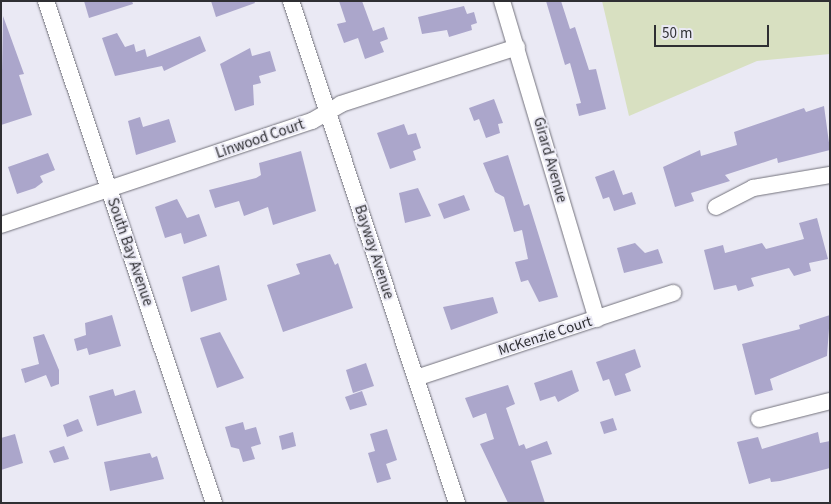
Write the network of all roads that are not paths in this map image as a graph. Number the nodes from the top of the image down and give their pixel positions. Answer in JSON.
{"nodes":[{"id":1,"x":46,"y":1,"type":"edge"},
{"id":2,"x":291,"y":1,"type":"edge"},
{"id":3,"x":502,"y":1,"type":"edge"},
{"id":4,"x":517,"y":47,"type":"junction"},
{"id":5,"x":328,"y":112,"type":"junction"},
{"id":6,"x":830,"y":175,"type":"edge"},
{"id":7,"x":110,"y":191,"type":"junction"},
{"id":8,"x":716,"y":207,"type":"dead end"},
{"id":9,"x":1,"y":225,"type":"edge"},
{"id":10,"x":673,"y":293,"type":"dead end"},
{"id":11,"x":597,"y":319,"type":"junction"},
{"id":12,"x":416,"y":378,"type":"junction"},
{"id":13,"x":830,"y":401,"type":"edge"},
{"id":14,"x":759,"y":419,"type":"dead end"},
{"id":15,"x":214,"y":503,"type":"edge"},
{"id":16,"x":457,"y":503,"type":"edge"}],
"edges":[{"from":1,"to":7,"type":"street","name":"South Bay Avenue"},
{"from":2,"to":5,"type":"street","name":"Bayway Avenue"},
{"from":3,"to":4,"type":"street","name":"Girard Avenue"},
{"from":4,"to":5,"type":"street","name":"Linwood Court"},
{"from":4,"to":11,"type":"street","name":"Girard Avenue"},
{"from":5,"to":7,"type":"street","name":"Linwood Court"},
{"from":5,"to":12,"type":"street","name":"Bayway Avenue"},
{"from":6,"to":8,"type":"street"},
{"from":7,"to":9,"type":"street","name":"Linwood Court"},
{"from":7,"to":15,"type":"street","name":"South Bay Avenue"},
{"from":10,"to":11,"type":"street","name":"McKenzie Court"},
{"from":11,"to":12,"type":"street","name":"McKenzie Court"},
{"from":12,"to":16,"type":"street","name":"Bayway Avenue"},
{"from":13,"to":14,"type":"street"}]}
